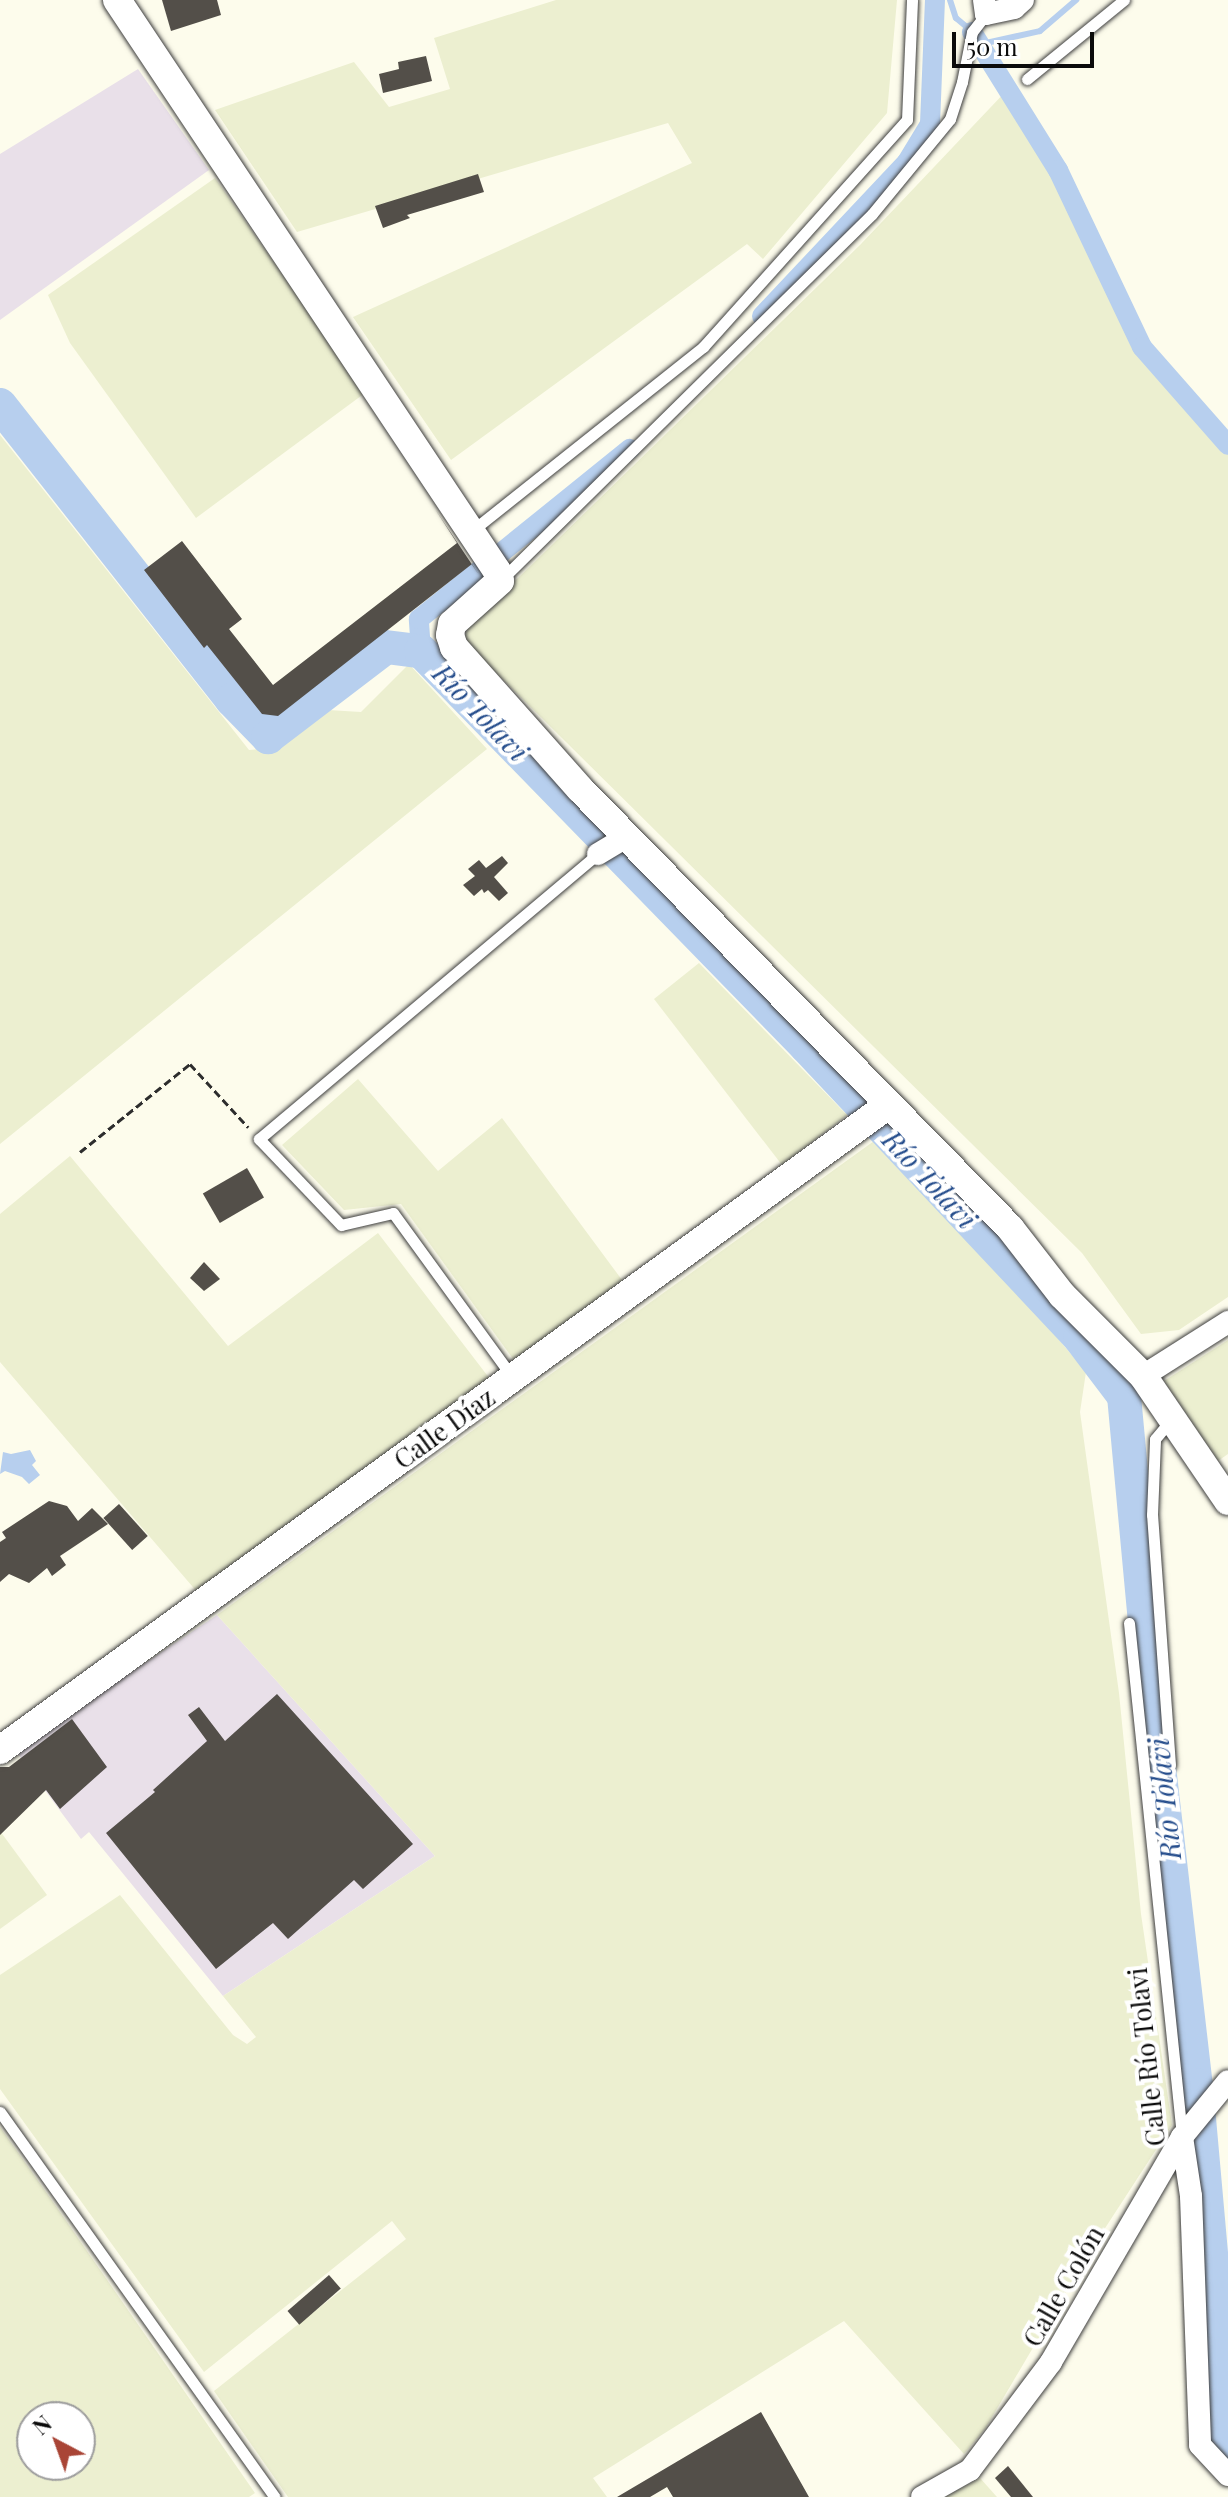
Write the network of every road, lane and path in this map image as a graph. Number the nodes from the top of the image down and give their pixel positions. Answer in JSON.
{"nodes":[{"id":1,"x":117,"y":0,"type":"edge"},
{"id":2,"x":912,"y":0,"type":"edge"},
{"id":3,"x":1023,"y":0,"type":"edge"},
{"id":4,"x":1124,"y":0,"type":"edge"},
{"id":5,"x":985,"y":7,"type":"edge"},
{"id":6,"x":1027,"y":79,"type":"dead end"},
{"id":7,"x":489,"y":559,"type":"junction"},
{"id":8,"x":614,"y":845,"type":"junction"},
{"id":9,"x":874,"y":1115,"type":"junction"},
{"id":10,"x":259,"y":1139,"type":"junction"},
{"id":11,"x":80,"y":1152,"type":"dead end"},
{"id":12,"x":1228,"y":1322,"type":"edge"},
{"id":13,"x":1143,"y":1376,"type":"junction"},
{"id":14,"x":513,"y":1378,"type":"junction"},
{"id":15,"x":1172,"y":1418,"type":"junction"},
{"id":16,"x":1228,"y":1501,"type":"edge"},
{"id":17,"x":1129,"y":1623,"type":"dead end"},
{"id":18,"x":3,"y":1743,"type":"edge"},
{"id":19,"x":1170,"y":1765,"type":"dead end"},
{"id":20,"x":1228,"y":2081,"type":"edge"},
{"id":21,"x":0,"y":2112,"type":"edge"},
{"id":22,"x":1182,"y":2136,"type":"junction"},
{"id":23,"x":1228,"y":2475,"type":"edge"},
{"id":24,"x":275,"y":2497,"type":"edge"},
{"id":25,"x":922,"y":2497,"type":"edge"}],
"edges":[{"from":1,"to":7,"type":"street"},
{"from":2,"to":7,"type":"lane"},
{"from":3,"to":5,"type":"street"},
{"from":4,"to":6,"type":"lane"},
{"from":5,"to":7,"type":"lane"},
{"from":7,"to":8,"type":"street"},
{"from":8,"to":9,"type":"street"},
{"from":8,"to":10,"type":"lane"},
{"from":9,"to":13,"type":"street"},
{"from":9,"to":14,"type":"street","name":"Calle Díaz"},
{"from":10,"to":11,"type":"path"},
{"from":10,"to":14,"type":"lane"},
{"from":12,"to":13,"type":"street"},
{"from":13,"to":15,"type":"street"},
{"from":14,"to":18,"type":"street","name":"Calle Díaz"},
{"from":15,"to":16,"type":"street"},
{"from":15,"to":19,"type":"lane"},
{"from":17,"to":22,"type":"lane","name":"Calle Río Tolavi"},
{"from":20,"to":22,"type":"street","name":"Calle Colón"},
{"from":21,"to":24,"type":"lane"},
{"from":22,"to":23,"type":"street","name":"Calle Río Tolavi"},
{"from":22,"to":25,"type":"street","name":"Calle Colón"}]}
